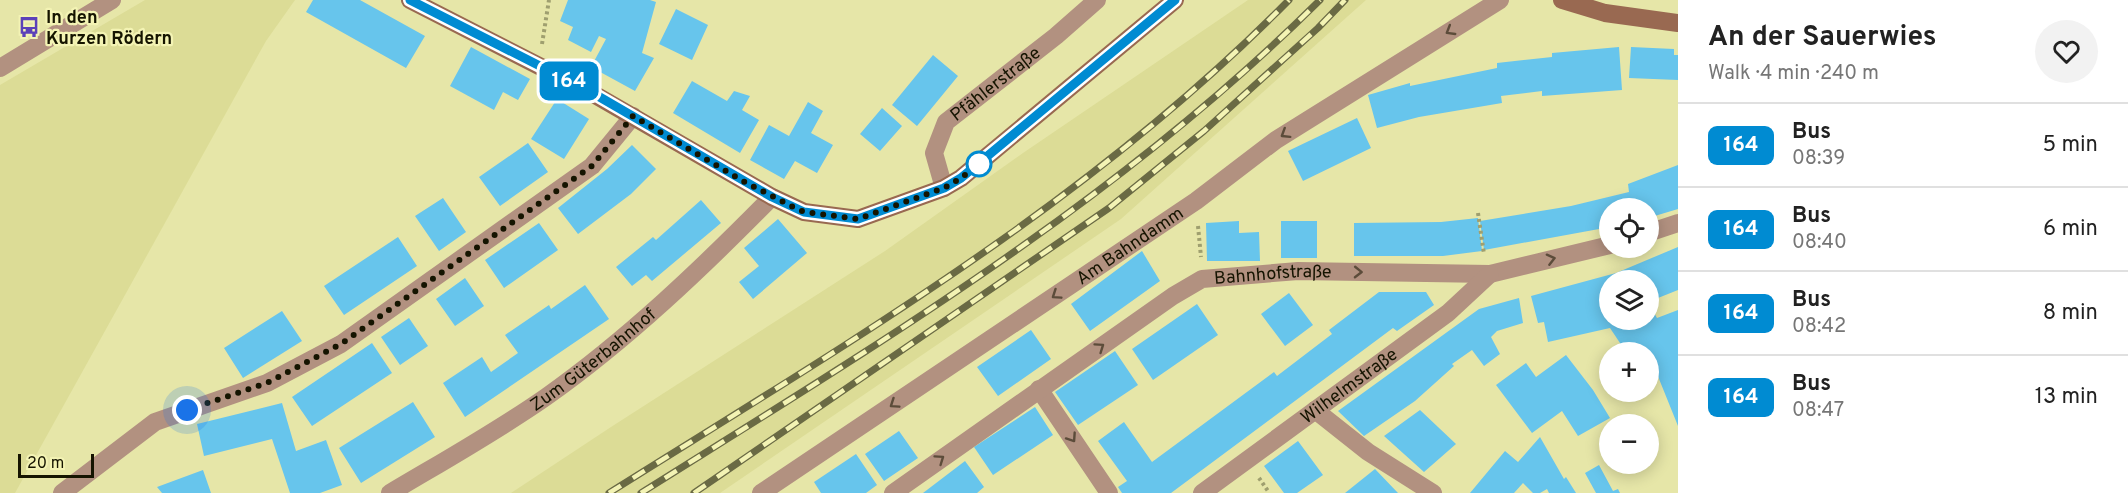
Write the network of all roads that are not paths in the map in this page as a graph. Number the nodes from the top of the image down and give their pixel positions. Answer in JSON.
{"nodes":[{"id":1,"x":112,"y":0,"type":"edge"},
{"id":2,"x":410,"y":0,"type":"edge"},
{"id":3,"x":1097,"y":0,"type":"edge"},
{"id":4,"x":1175,"y":0,"type":"edge"},
{"id":5,"x":1500,"y":0,"type":"edge"},
{"id":6,"x":1563,"y":1,"type":"edge"},
{"id":7,"x":1678,"y":23,"type":"edge"},
{"id":8,"x":0,"y":68,"type":"edge"},
{"id":9,"x":633,"y":116,"type":"junction"},
{"id":10,"x":944,"y":188,"type":"junction"},
{"id":11,"x":772,"y":197,"type":"junction"},
{"id":12,"x":1678,"y":223,"type":"edge"},
{"id":13,"x":1659,"y":229,"type":"edge"},
{"id":14,"x":1599,"y":248,"type":"edge"},
{"id":15,"x":1488,"y":274,"type":"junction"},
{"id":16,"x":1039,"y":389,"type":"junction"},
{"id":17,"x":1315,"y":410,"type":"junction"},
{"id":18,"x":62,"y":493,"type":"edge"},
{"id":19,"x":390,"y":493,"type":"edge"},
{"id":20,"x":761,"y":493,"type":"edge"},
{"id":21,"x":892,"y":493,"type":"edge"},
{"id":22,"x":1109,"y":493,"type":"edge"},
{"id":23,"x":1202,"y":493,"type":"edge"},
{"id":24,"x":1433,"y":493,"type":"edge"}],
"edges":[{"from":1,"to":8,"type":"street"},
{"from":2,"to":9,"type":"street"},
{"from":3,"to":10,"type":"street","name":"Pfählerstraße"},
{"from":4,"to":10,"type":"street"},
{"from":5,"to":20,"type":"street","name":"Am Bahndamm","one_way":true},
{"from":6,"to":7,"type":"street"},
{"from":9,"to":11,"type":"street"},
{"from":9,"to":18,"type":"street"},
{"from":10,"to":11,"type":"street"},
{"from":11,"to":19,"type":"street","name":"Zum Güterbahnhof"},
{"from":12,"to":13,"type":"street"},
{"from":15,"to":14,"type":"street","name":"Bahnhofstraße","one_way":true},
{"from":16,"to":15,"type":"street","name":"Bahnhofstraße","one_way":true},
{"from":15,"to":17,"type":"street","name":"Wilhelmstraße"},
{"from":21,"to":16,"type":"street","name":"Bahnhofstraße","one_way":true},
{"from":16,"to":22,"type":"street","one_way":true},
{"from":17,"to":23,"type":"street","name":"Wilhelmstraße"},
{"from":17,"to":24,"type":"street"}]}
